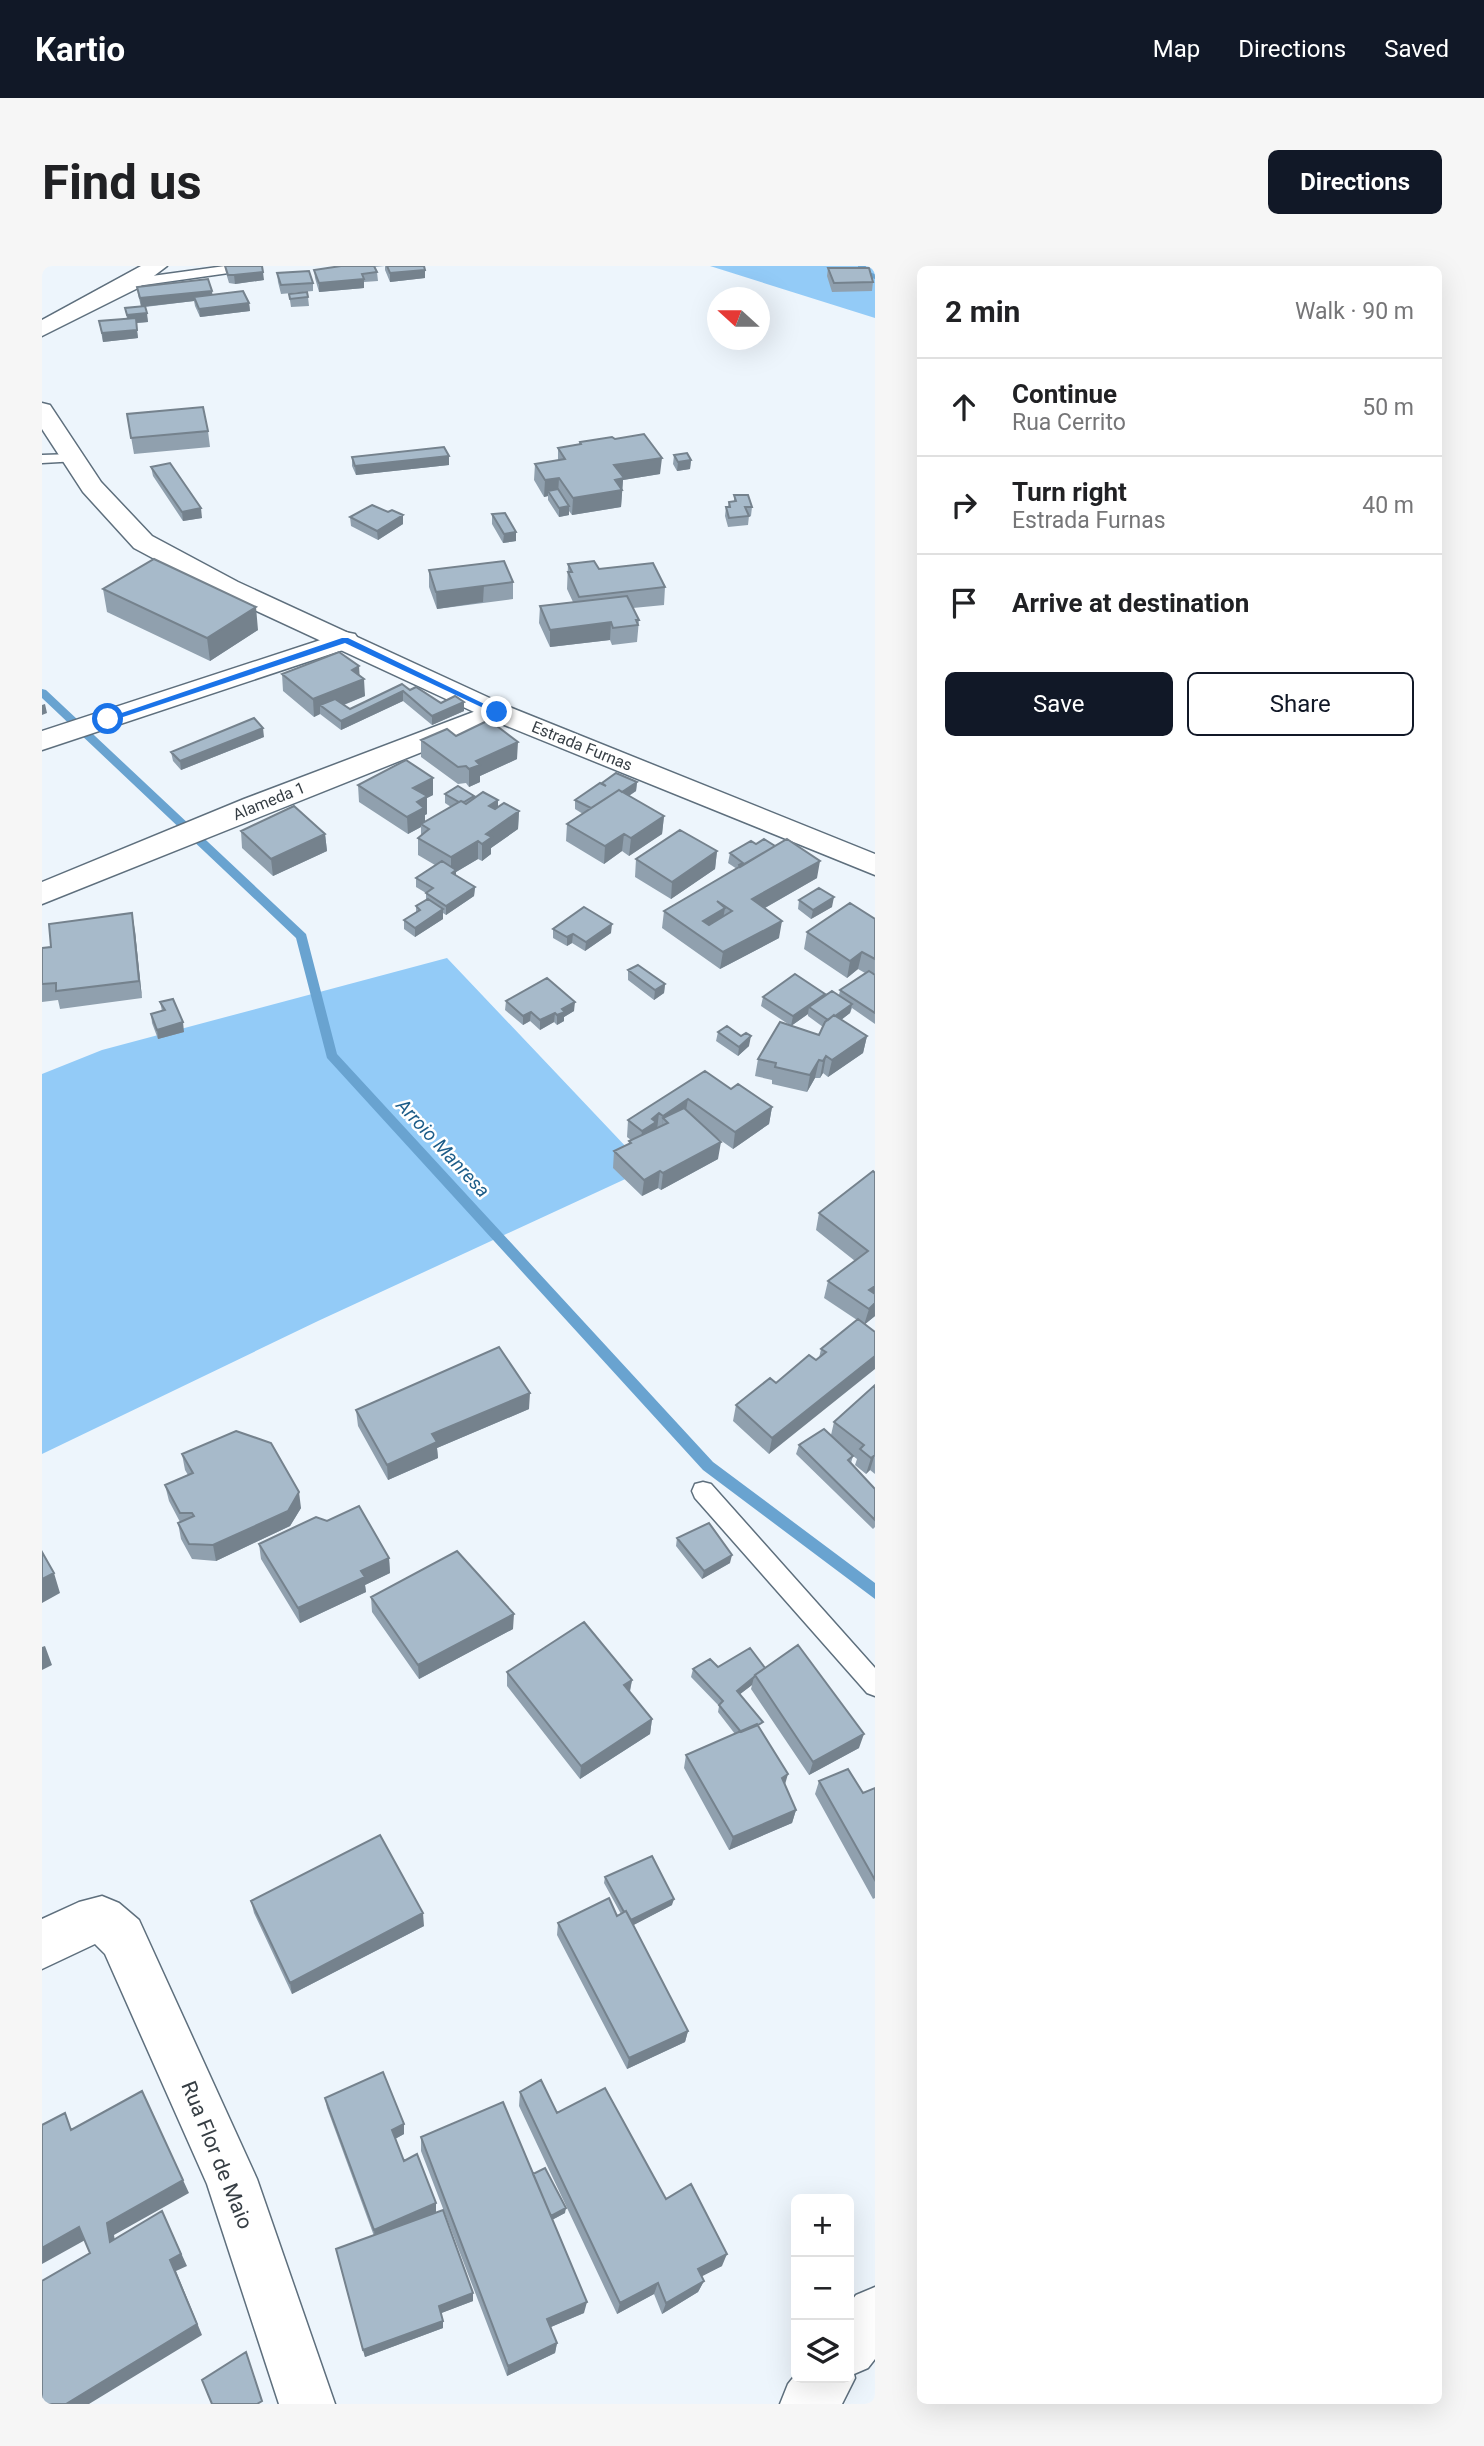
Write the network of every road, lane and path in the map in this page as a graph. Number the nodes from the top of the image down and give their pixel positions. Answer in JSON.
{"nodes":[{"id":1,"x":156,"y":266,"type":"edge"},
{"id":2,"x":250,"y":266,"type":"edge"},
{"id":3,"x":130,"y":283,"type":"junction"},
{"id":4,"x":42,"y":328,"type":"edge"},
{"id":5,"x":42,"y":410,"type":"edge"},
{"id":6,"x":73,"y":458,"type":"junction"},
{"id":7,"x":42,"y":459,"type":"edge"},
{"id":8,"x":345,"y":640,"type":"junction"},
{"id":9,"x":497,"y":712,"type":"junction"},
{"id":10,"x":42,"y":741,"type":"edge"},
{"id":11,"x":875,"y":865,"type":"edge"},
{"id":12,"x":42,"y":894,"type":"edge"},
{"id":13,"x":704,"y":1490,"type":"dead end"},
{"id":14,"x":875,"y":1685,"type":"edge"},
{"id":15,"x":42,"y":1945,"type":"edge"},
{"id":16,"x":875,"y":2314,"type":"edge"},
{"id":17,"x":854,"y":2342,"type":"edge"},
{"id":18,"x":824,"y":2383,"type":"edge"},
{"id":19,"x":307,"y":2404,"type":"edge"},
{"id":20,"x":808,"y":2404,"type":"edge"}],
"edges":[{"from":1,"to":3,"type":"street"},
{"from":2,"to":3,"type":"lane"},
{"from":3,"to":4,"type":"street"},
{"from":5,"to":6,"type":"street","name":"Estrada Furnas"},
{"from":6,"to":7,"type":"lane"},
{"from":6,"to":8,"type":"street","name":"Estrada Furnas"},
{"from":8,"to":9,"type":"street","name":"Estrada Furnas"},
{"from":8,"to":10,"type":"street"},
{"from":9,"to":11,"type":"street","name":"Estrada Furnas"},
{"from":9,"to":12,"type":"street","name":"Alameda 1"},
{"from":13,"to":14,"type":"lane"},
{"from":15,"to":19,"type":"street","name":"Rua Flor de Maio"},
{"from":16,"to":17,"type":"street"},
{"from":18,"to":20,"type":"street"}]}
